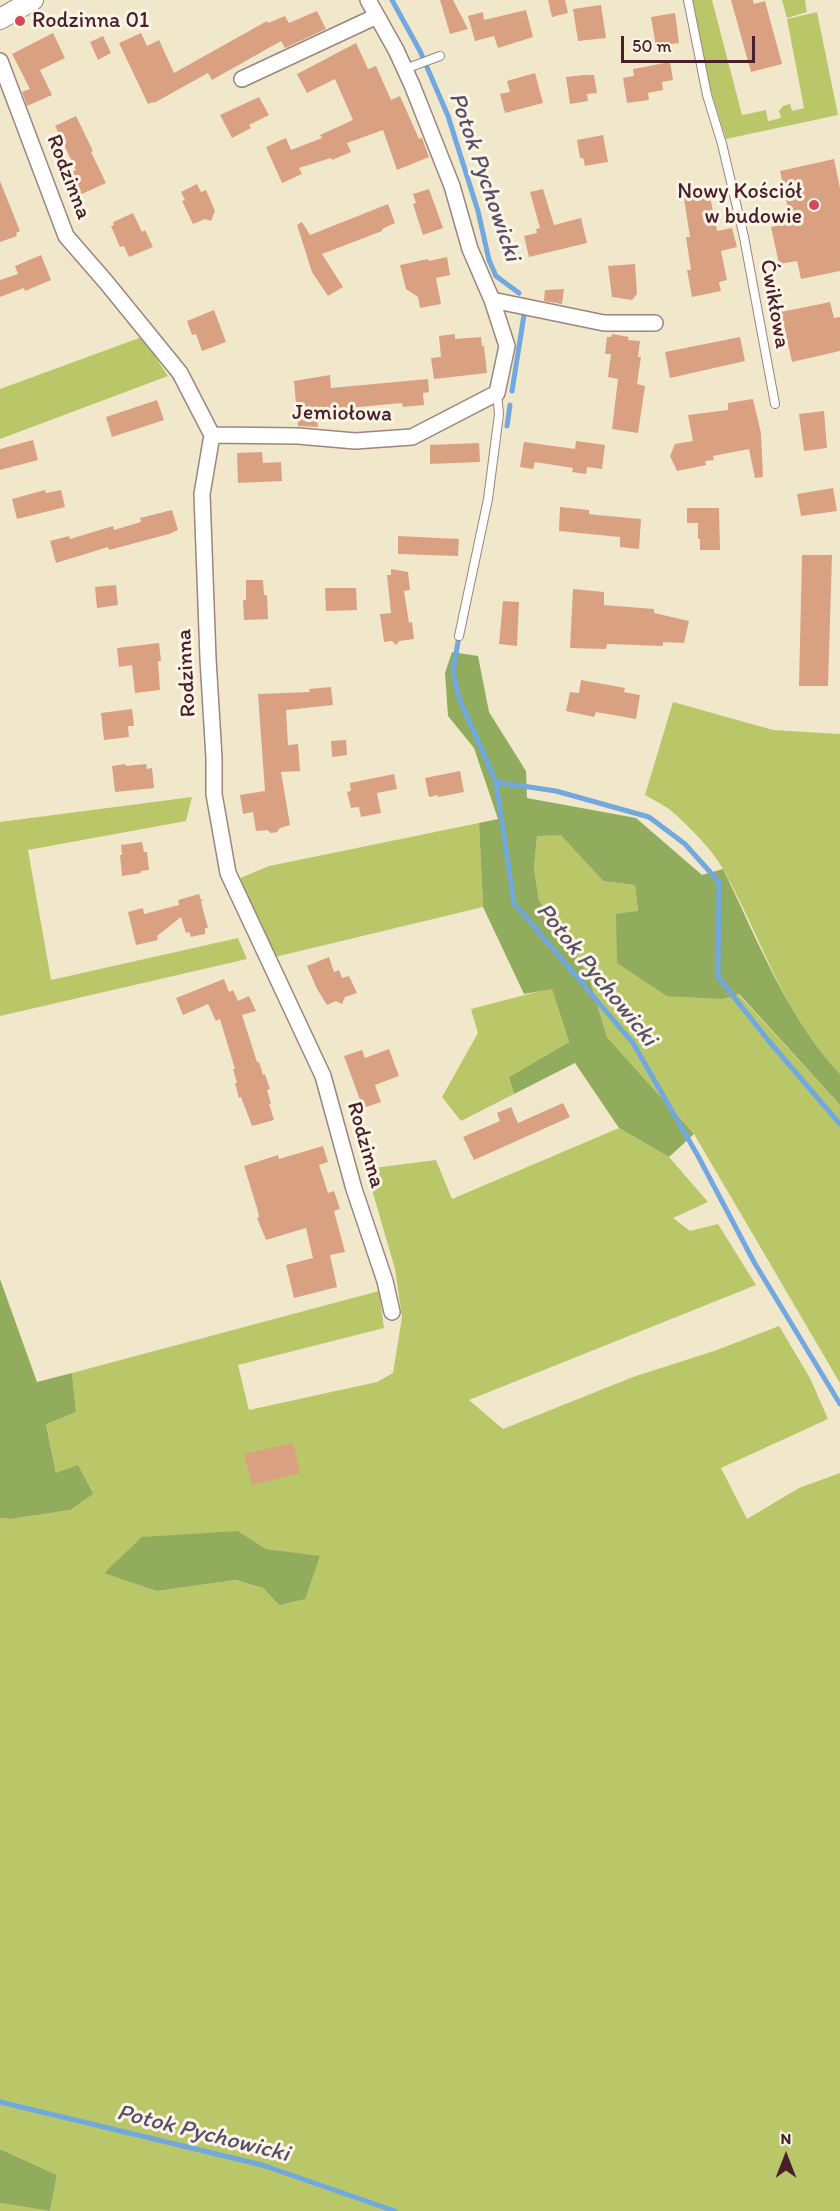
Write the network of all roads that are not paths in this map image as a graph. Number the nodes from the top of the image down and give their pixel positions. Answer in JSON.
{"nodes":[{"id":1,"x":33,"y":0,"type":"edge"},
{"id":2,"x":368,"y":0,"type":"edge"},
{"id":3,"x":688,"y":0,"type":"edge"},
{"id":4,"x":377,"y":16,"type":"junction"},
{"id":5,"x":0,"y":19,"type":"edge"},
{"id":6,"x":440,"y":56,"type":"dead end"},
{"id":7,"x":0,"y":61,"type":"edge"},
{"id":8,"x":412,"y":67,"type":"junction"},
{"id":9,"x":242,"y":79,"type":"dead end"},
{"id":10,"x":492,"y":300,"type":"junction"},
{"id":11,"x":655,"y":322,"type":"dead end"},
{"id":12,"x":497,"y":393,"type":"junction"},
{"id":13,"x":775,"y":404,"type":"dead end"},
{"id":14,"x":212,"y":435,"type":"junction"},
{"id":15,"x":459,"y":636,"type":"dead end"},
{"id":16,"x":392,"y":1312,"type":"dead end"}],
"edges":[{"from":1,"to":5,"type":"street"},
{"from":2,"to":4,"type":"street"},
{"from":3,"to":13,"type":"lane","name":"Ćwikłowa"},
{"from":4,"to":8,"type":"street"},
{"from":4,"to":9,"type":"street"},
{"from":6,"to":8,"type":"lane"},
{"from":7,"to":14,"type":"street","name":"Rodzinna"},
{"from":8,"to":10,"type":"street"},
{"from":10,"to":11,"type":"street"},
{"from":10,"to":12,"type":"street"},
{"from":12,"to":14,"type":"street","name":"Jemiołowa"},
{"from":12,"to":15,"type":"lane"},
{"from":14,"to":16,"type":"street","name":"Rodzinna"}]}
